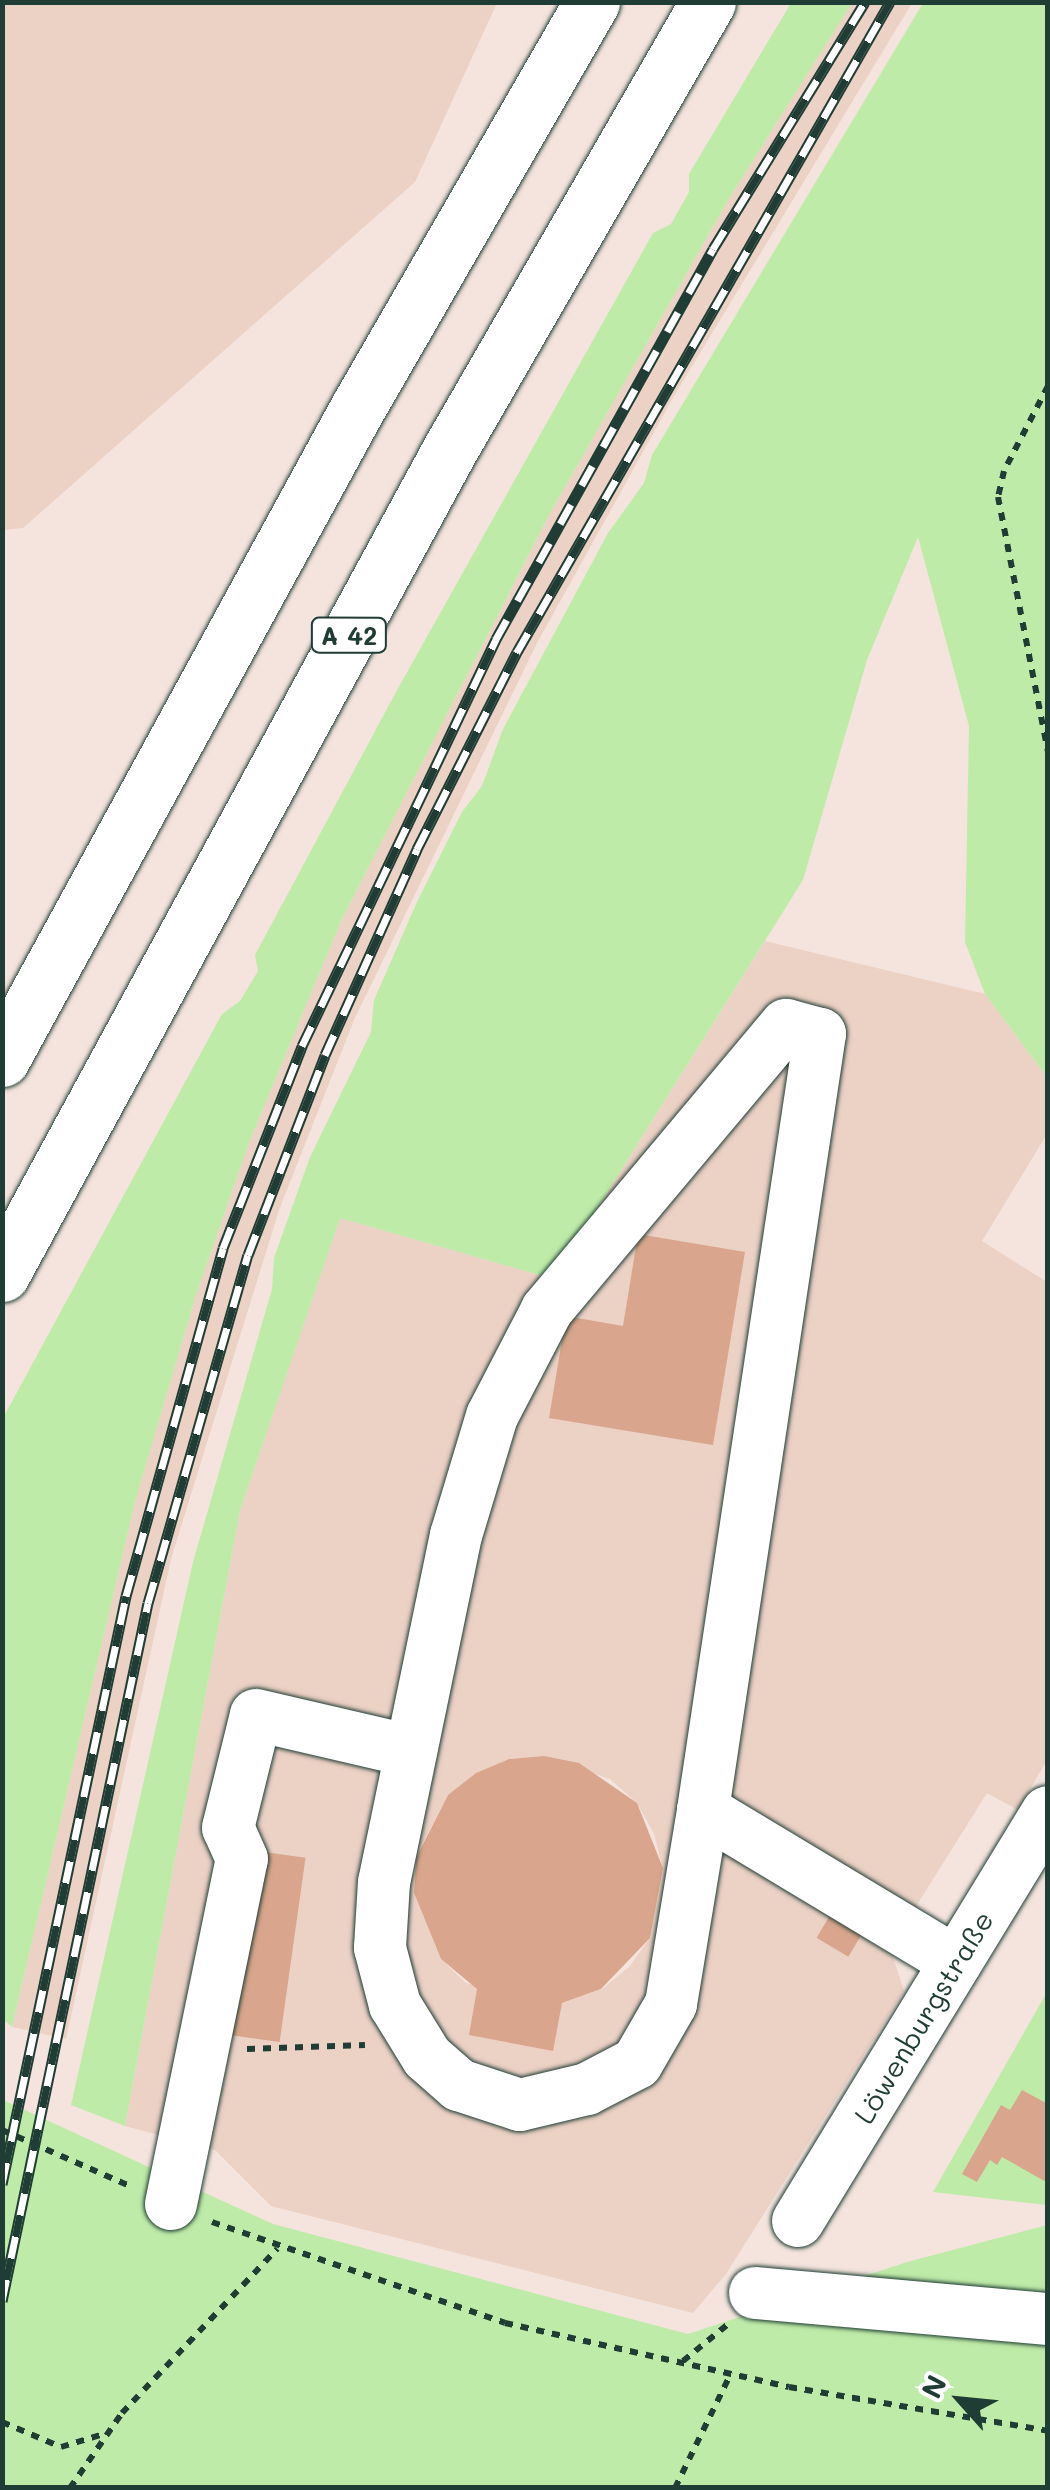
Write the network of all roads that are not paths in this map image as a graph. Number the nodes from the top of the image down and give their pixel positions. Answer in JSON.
{"nodes":[{"id":1,"x":592,"y":2,"type":"edge"},
{"id":2,"x":708,"y":2,"type":"edge"},
{"id":3,"x":2,"y":1059,"type":"edge"},
{"id":4,"x":2,"y":1274,"type":"edge"},
{"id":5,"x":411,"y":1751,"type":"junction"},
{"id":6,"x":703,"y":1810,"type":"junction"},
{"id":7,"x":1048,"y":1812,"type":"edge"},
{"id":8,"x":956,"y":1962,"type":"junction"},
{"id":9,"x":171,"y":2204,"type":"road end"},
{"id":10,"x":798,"y":2221,"type":"dead end"},
{"id":11,"x":755,"y":2293,"type":"dead end"},
{"id":12,"x":1048,"y":2319,"type":"edge"}],
"edges":[{"from":1,"to":3,"type":"highway"},
{"from":2,"to":4,"type":"highway","number":"A 42"},
{"from":5,"to":6,"type":"street"},
{"from":5,"to":6,"type":"street"},
{"from":5,"to":9,"type":"street"},
{"from":6,"to":8,"type":"street"},
{"from":7,"to":8,"type":"street","name":"Löwenburgstraße"},
{"from":8,"to":10,"type":"street","name":"Löwenburgstraße"},
{"from":11,"to":12,"type":"street"}]}
